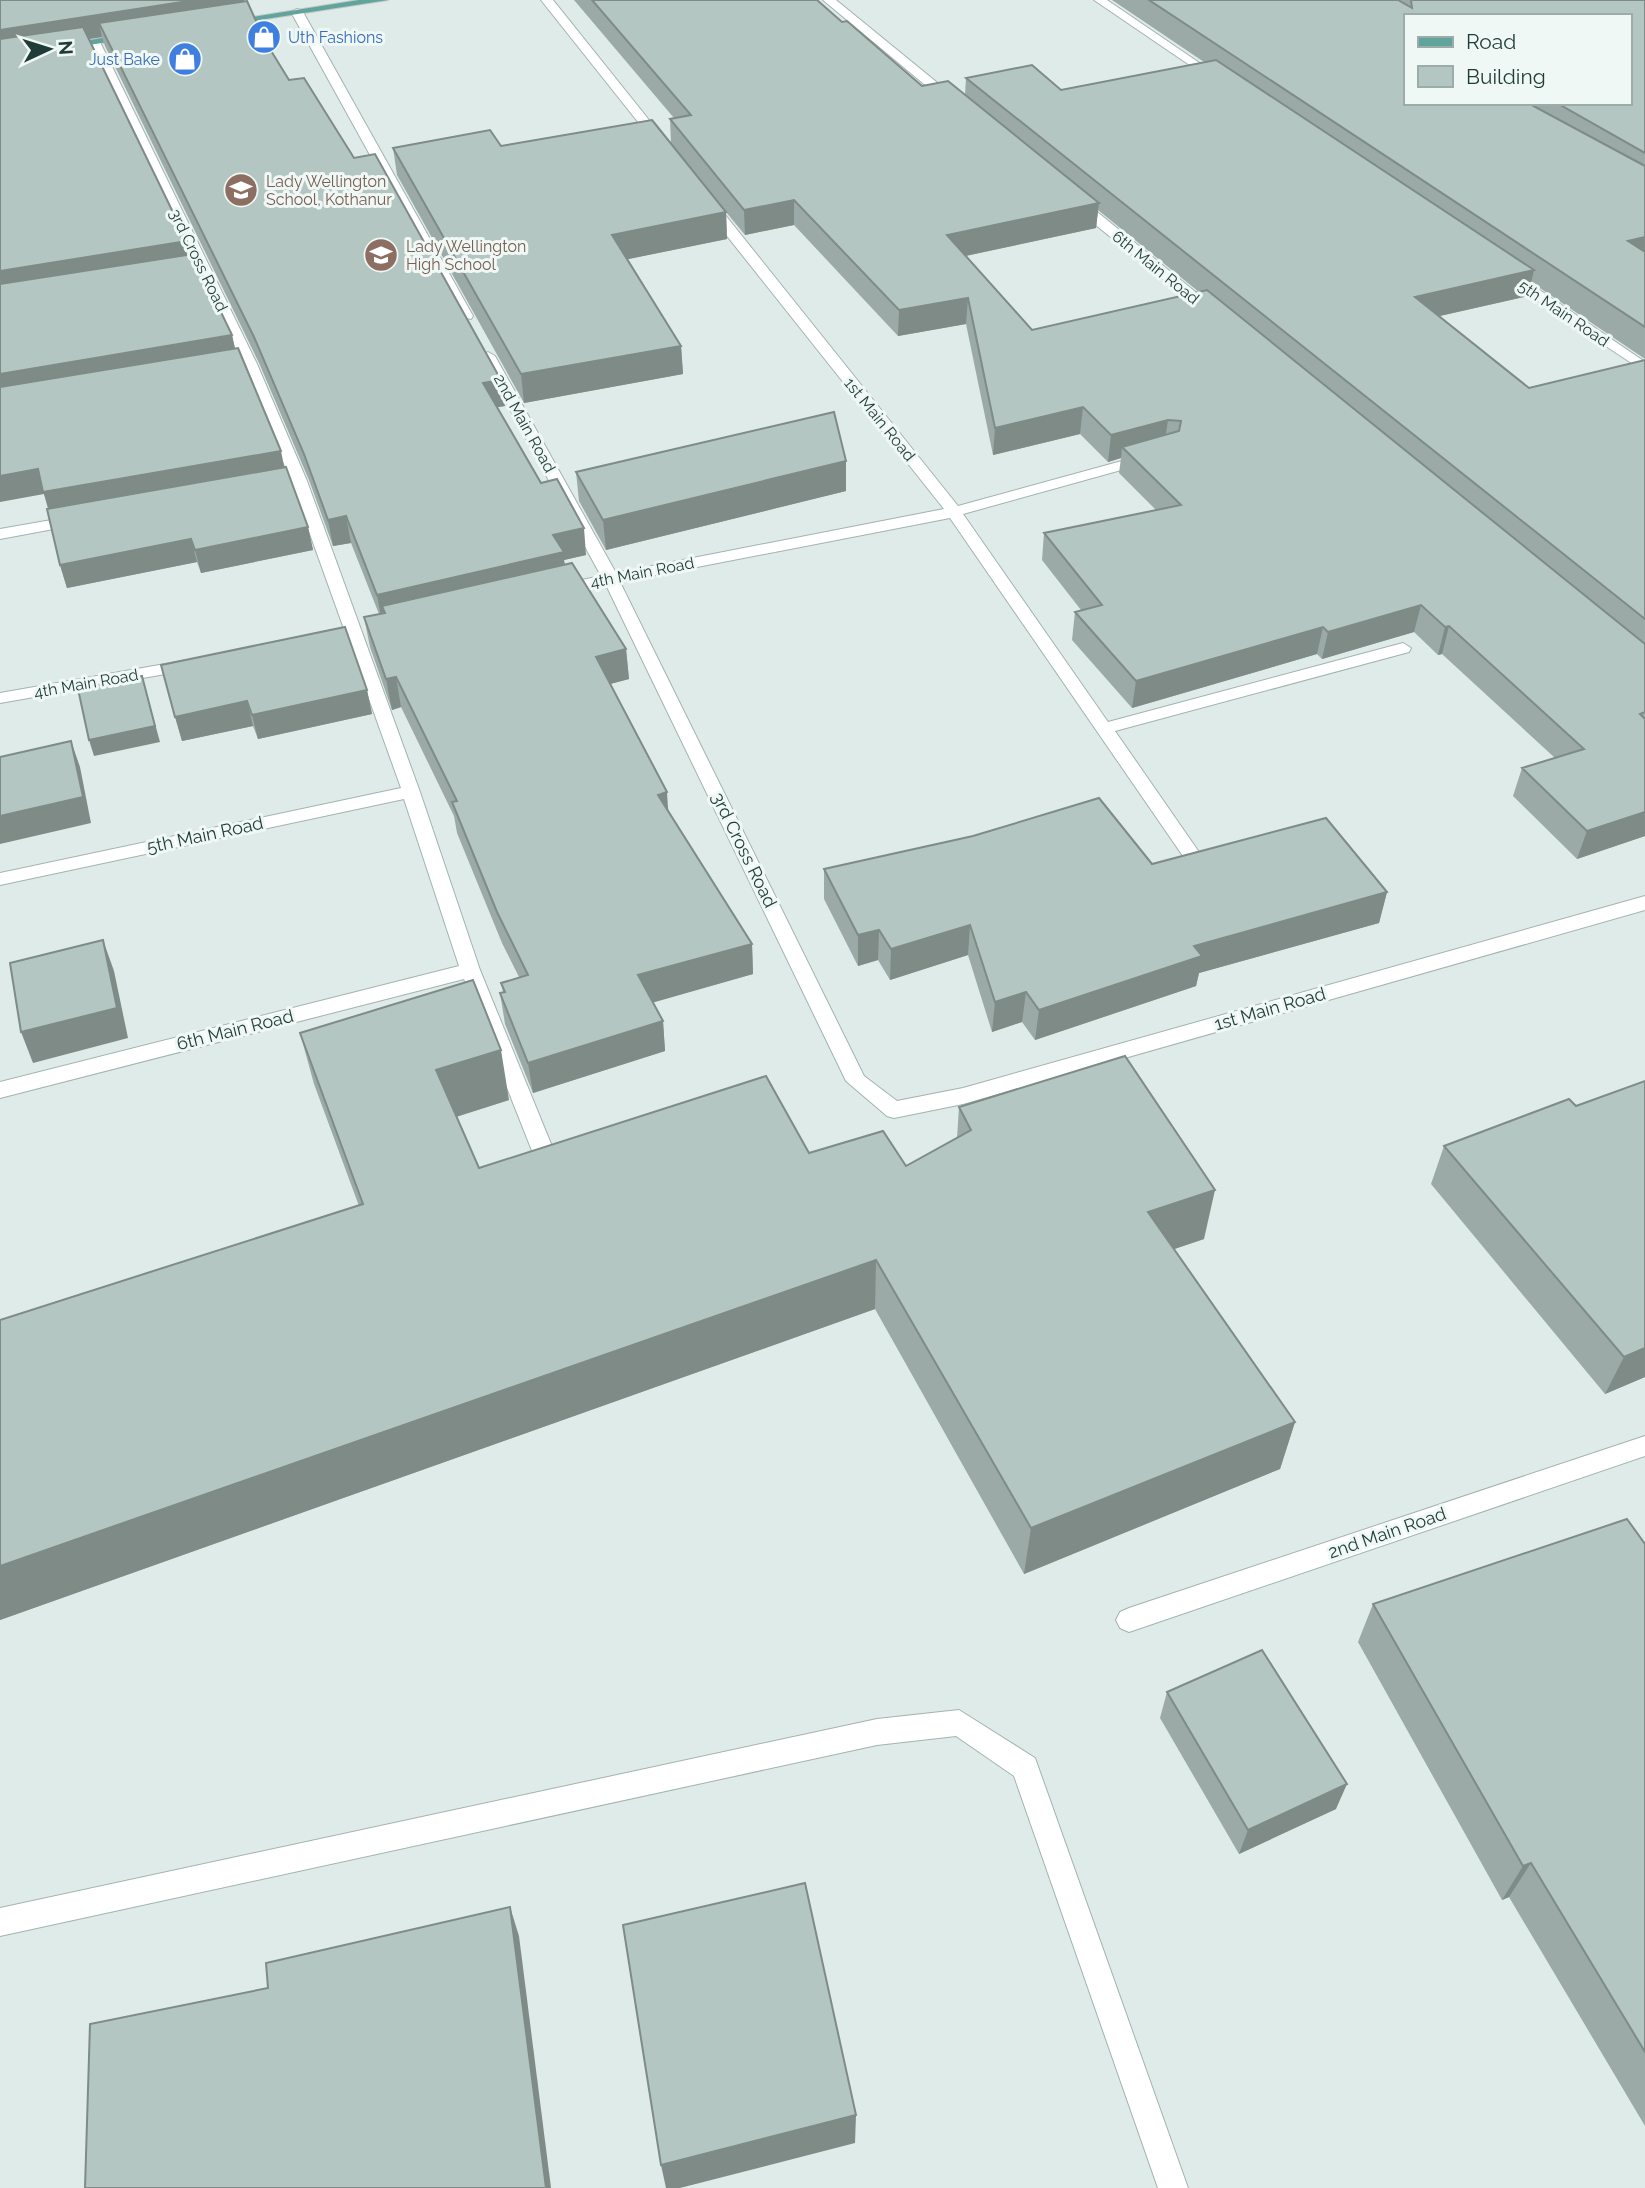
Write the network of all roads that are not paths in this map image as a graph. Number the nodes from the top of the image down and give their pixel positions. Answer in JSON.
{"nodes":[{"id":1,"x":382,"y":0,"type":"edge"},
{"id":2,"x":547,"y":0,"type":"edge"},
{"id":3,"x":829,"y":0,"type":"edge"},
{"id":4,"x":1100,"y":0,"type":"edge"},
{"id":5,"x":297,"y":12,"type":"junction"},
{"id":6,"x":216,"y":24,"type":"edge"},
{"id":7,"x":148,"y":34,"type":"edge"},
{"id":8,"x":94,"y":41,"type":"junction"},
{"id":9,"x":54,"y":48,"type":"edge"},
{"id":10,"x":1228,"y":86,"type":"edge"},
{"id":11,"x":968,"y":113,"type":"edge"},
{"id":12,"x":668,"y":152,"type":"edge"},
{"id":13,"x":1064,"y":192,"type":"edge"},
{"id":14,"x":703,"y":196,"type":"edge"},
{"id":15,"x":1494,"y":266,"type":"edge"},
{"id":16,"x":1224,"y":323,"type":"edge"},
{"id":17,"x":1645,"y":368,"type":"edge"},
{"id":18,"x":1158,"y":456,"type":"edge"},
{"id":19,"x":954,"y":512,"type":"junction"},
{"id":20,"x":95,"y":517,"type":"edge"},
{"id":21,"x":0,"y":534,"type":"edge"},
{"id":22,"x":611,"y":577,"type":"junction"},
{"id":23,"x":543,"y":593,"type":"edge"},
{"id":24,"x":1403,"y":648,"type":"dead end"},
{"id":25,"x":205,"y":662,"type":"edge"},
{"id":26,"x":0,"y":698,"type":"edge"},
{"id":27,"x":1105,"y":728,"type":"junction"},
{"id":28,"x":411,"y":792,"type":"junction"},
{"id":29,"x":1192,"y":855,"type":"edge"},
{"id":30,"x":0,"y":878,"type":"edge"},
{"id":31,"x":1645,"y":903,"type":"edge"},
{"id":32,"x":470,"y":970,"type":"junction"},
{"id":33,"x":0,"y":1090,"type":"edge"},
{"id":34,"x":894,"y":1110,"type":"joint"},
{"id":35,"x":549,"y":1166,"type":"edge"},
{"id":36,"x":1645,"y":1446,"type":"edge"},
{"id":37,"x":1129,"y":1620,"type":"dead end"},
{"id":38,"x":0,"y":1922,"type":"edge"},
{"id":39,"x":1174,"y":2188,"type":"edge"}],
"edges":[{"from":1,"to":5,"type":"main road"},
{"from":2,"to":12,"type":"street"},
{"from":3,"to":11,"type":"street"},
{"from":4,"to":10,"type":"street"},
{"from":5,"to":6,"type":"main road"},
{"from":5,"to":22,"type":"street","name":"2nd Main Road"},
{"from":7,"to":8,"type":"main road"},
{"from":8,"to":9,"type":"main road"},
{"from":8,"to":28,"type":"street","name":"3rd Cross Road"},
{"from":13,"to":16,"type":"street","name":"6th Main Road"},
{"from":14,"to":19,"type":"street","name":"1st Main Road"},
{"from":15,"to":17,"type":"street","name":"5th Main Road"},
{"from":18,"to":19,"type":"street","name":"4th Main Road"},
{"from":19,"to":22,"type":"street","name":"4th Main Road"},
{"from":19,"to":27,"type":"street","name":"1st Main Road"},
{"from":20,"to":21,"type":"street"},
{"from":22,"to":23,"type":"street","name":"4th Main Road"},
{"from":22,"to":34,"type":"street","name":"3rd Cross Road"},
{"from":24,"to":27,"type":"street"},
{"from":25,"to":26,"type":"street","name":"4th Main Road"},
{"from":27,"to":29,"type":"street","name":"1st Main Road"},
{"from":28,"to":30,"type":"street","name":"5th Main Road"},
{"from":28,"to":32,"type":"street","name":"3rd Cross Road"},
{"from":31,"to":34,"type":"street","name":"1st Main Road"},
{"from":32,"to":33,"type":"street","name":"6th Main Road"},
{"from":32,"to":35,"type":"street","name":"3rd Cross Road"},
{"from":36,"to":37,"type":"street","name":"2nd Main Road"},
{"from":38,"to":39,"type":"street"}]}
